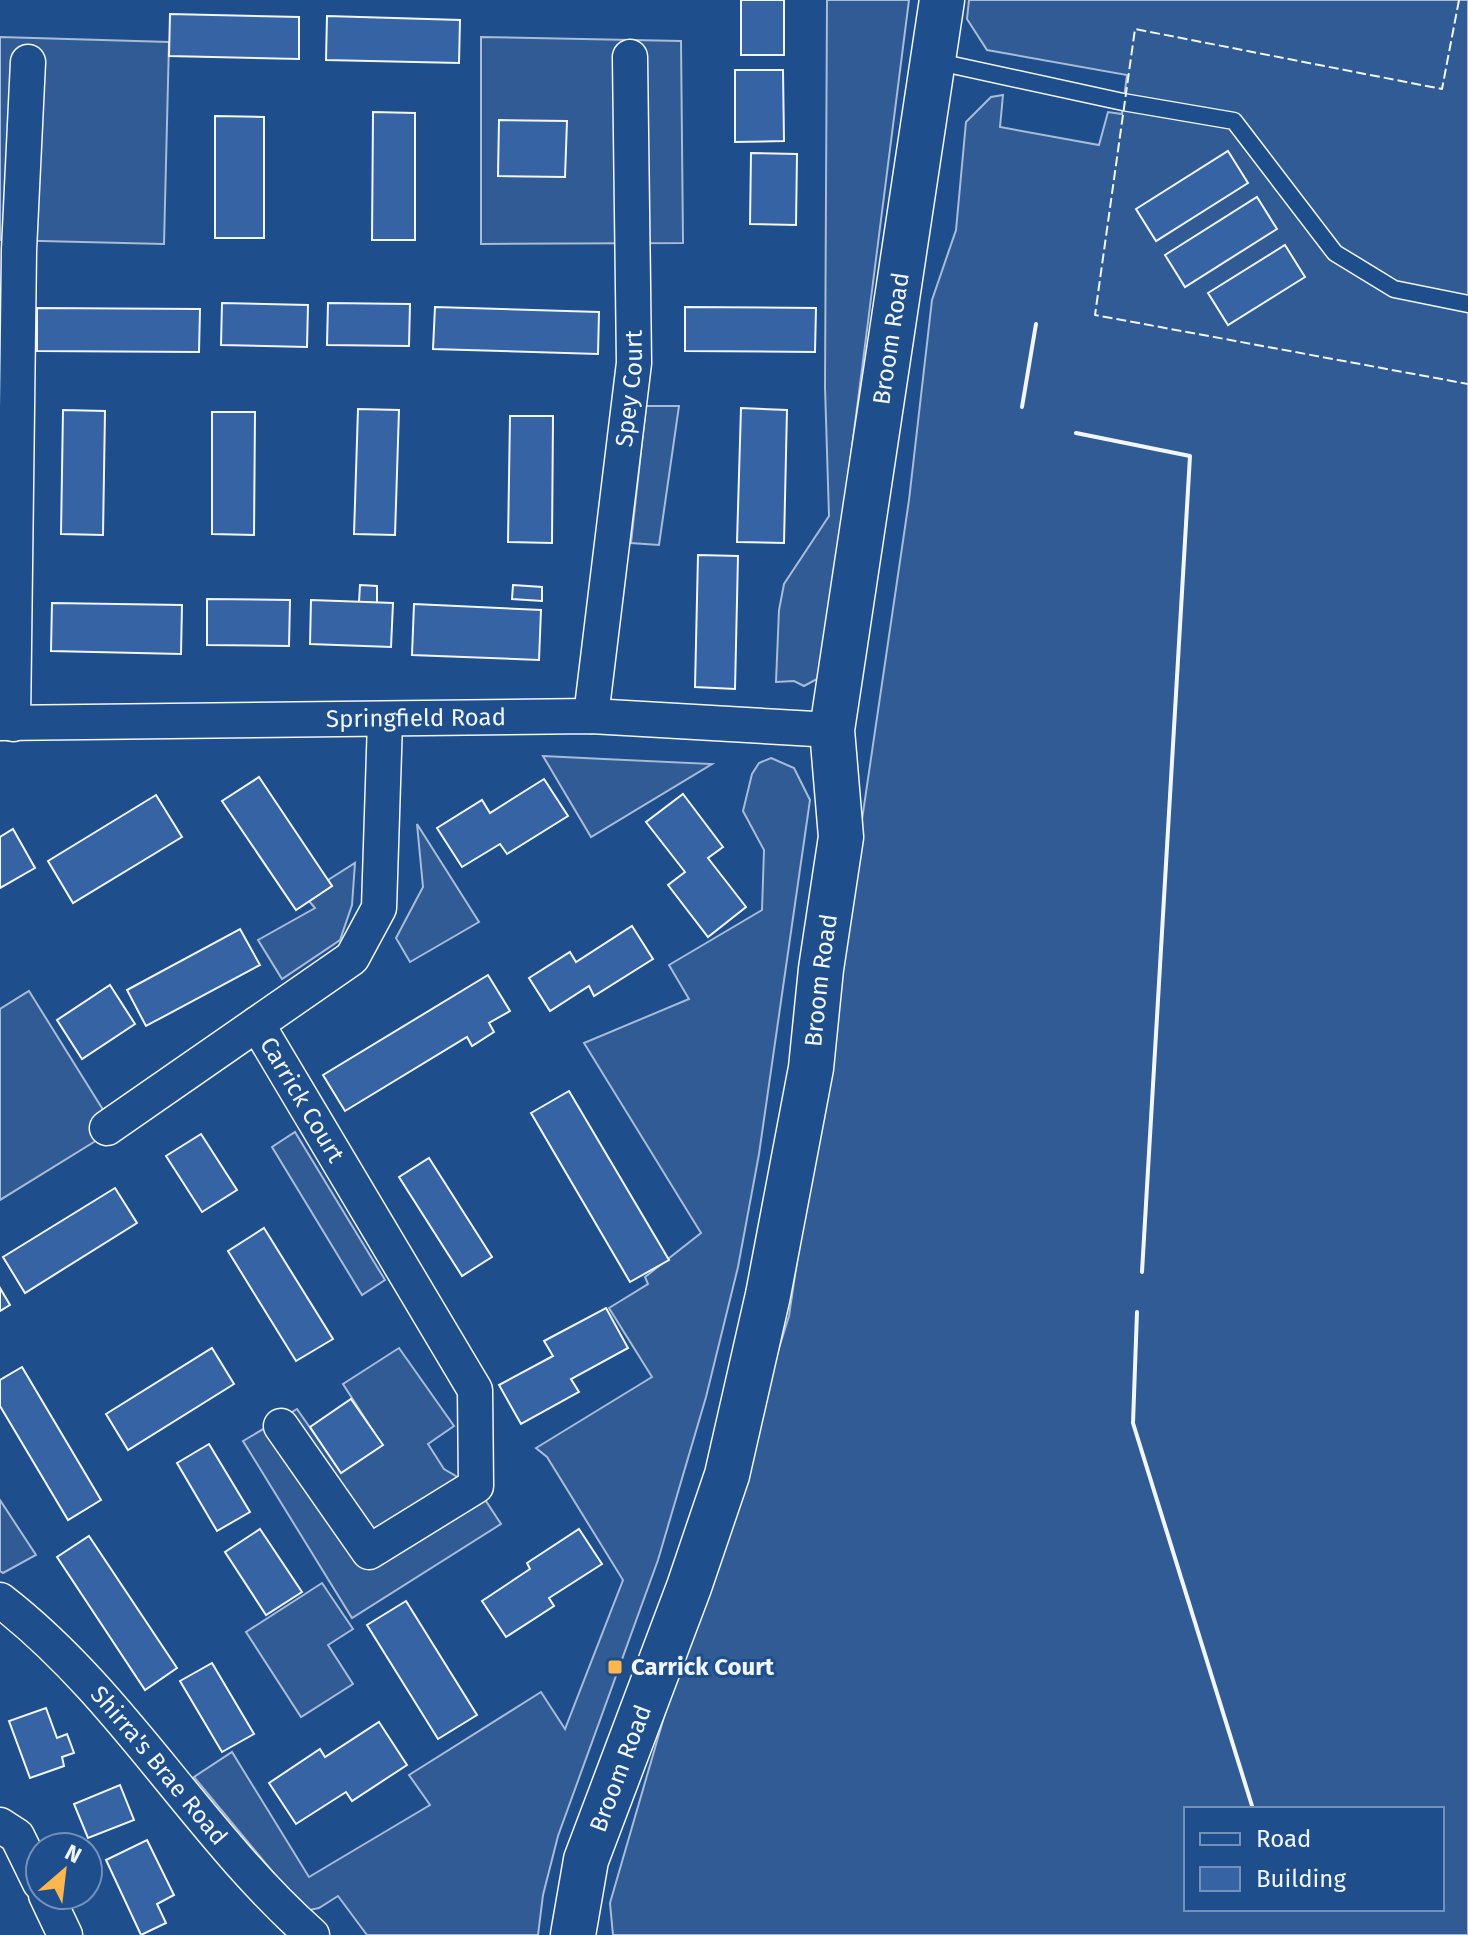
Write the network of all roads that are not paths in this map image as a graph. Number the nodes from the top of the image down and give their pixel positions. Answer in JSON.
{"nodes":[{"id":1,"x":942,"y":0,"type":"edge"},
{"id":2,"x":630,"y":57,"type":"dead end"},
{"id":3,"x":934,"y":61,"type":"junction"},
{"id":4,"x":28,"y":62,"type":"dead end"},
{"id":5,"x":1468,"y":304,"type":"edge"},
{"id":6,"x":591,"y":716,"type":"junction"},
{"id":7,"x":385,"y":721,"type":"junction"},
{"id":8,"x":7,"y":724,"type":"edge"},
{"id":9,"x":832,"y":730,"type":"junction"},
{"id":10,"x":257,"y":1024,"type":"junction"},
{"id":11,"x":107,"y":1128,"type":"dead end"},
{"id":12,"x":281,"y":1426,"type":"dead end"},
{"id":13,"x":0,"y":1600,"type":"edge"},
{"id":14,"x":0,"y":1825,"type":"edge"},
{"id":15,"x":24,"y":1850,"type":"edge"},
{"id":16,"x":54,"y":1911,"type":"edge"},
{"id":17,"x":65,"y":1935,"type":"edge"},
{"id":18,"x":312,"y":1935,"type":"edge"},
{"id":19,"x":573,"y":1935,"type":"edge"}],
"edges":[{"from":1,"to":3,"type":"street","name":"Broom Road"},
{"from":2,"to":6,"type":"street","name":"Spey Court"},
{"from":3,"to":5,"type":"lane"},
{"from":3,"to":9,"type":"street","name":"Broom Road"},
{"from":4,"to":8,"type":"street"},
{"from":6,"to":7,"type":"street","name":"Springfield Road"},
{"from":6,"to":9,"type":"street","name":"Springfield Road"},
{"from":7,"to":8,"type":"street","name":"Springfield Road"},
{"from":7,"to":10,"type":"street","name":"Carrick Court"},
{"from":9,"to":19,"type":"street","name":"Broom Road"},
{"from":10,"to":11,"type":"street","name":"Carrick Court"},
{"from":10,"to":12,"type":"street","name":"Carrick Court"},
{"from":13,"to":18,"type":"street","name":"Shirra's Brae Road"},
{"from":14,"to":15,"type":"street"},
{"from":16,"to":17,"type":"street"}]}
